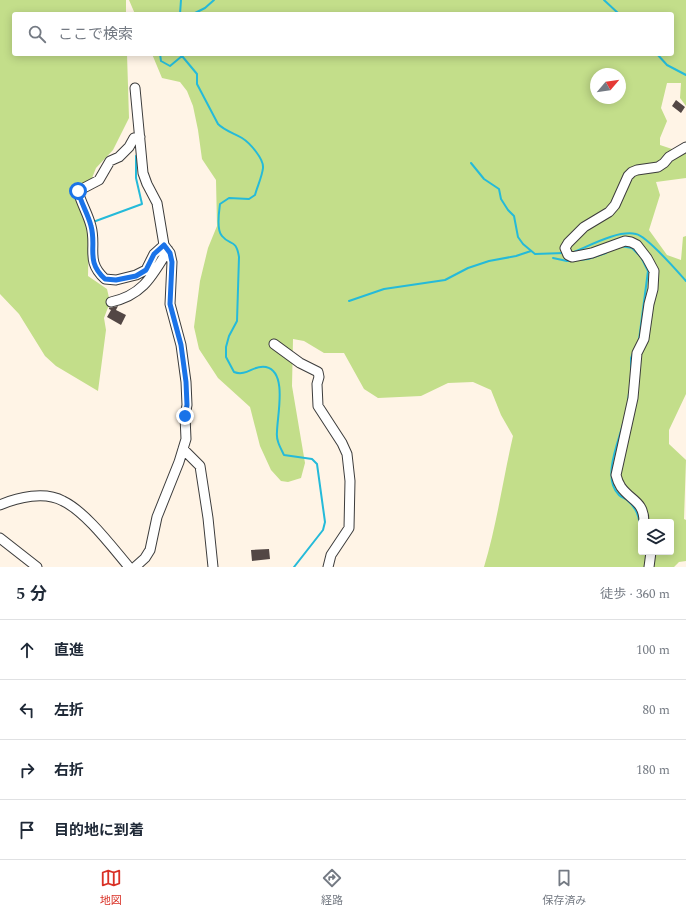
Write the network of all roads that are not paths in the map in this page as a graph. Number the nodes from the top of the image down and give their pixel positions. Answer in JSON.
{"nodes":[{"id":1,"x":136,"y":88,"type":"dead end"},
{"id":2,"x":140,"y":137,"type":"junction"},
{"id":3,"x":686,"y":147,"type":"edge"},
{"id":4,"x":166,"y":248,"type":"junction"},
{"id":5,"x":112,"y":302,"type":"dead end"},
{"id":6,"x":274,"y":344,"type":"dead end"},
{"id":7,"x":183,"y":449,"type":"junction"},
{"id":8,"x":0,"y":505,"type":"edge"},
{"id":9,"x":644,"y":519,"type":"edge"},
{"id":10,"x":0,"y":538,"type":"edge"},
{"id":11,"x":651,"y":555,"type":"edge"},
{"id":12,"x":37,"y":567,"type":"edge"},
{"id":13,"x":129,"y":567,"type":"edge"},
{"id":14,"x":135,"y":567,"type":"edge"},
{"id":15,"x":213,"y":567,"type":"edge"},
{"id":16,"x":328,"y":567,"type":"edge"},
{"id":17,"x":649,"y":567,"type":"edge"}],
"edges":[{"from":1,"to":2,"type":"street"},
{"from":2,"to":4,"type":"street"},
{"from":2,"to":4,"type":"street"},
{"from":3,"to":9,"type":"street"},
{"from":4,"to":5,"type":"street"},
{"from":4,"to":7,"type":"street"},
{"from":6,"to":16,"type":"street"},
{"from":7,"to":14,"type":"street"},
{"from":7,"to":15,"type":"street"},
{"from":8,"to":13,"type":"street"},
{"from":10,"to":12,"type":"street"},
{"from":11,"to":17,"type":"street"}]}
